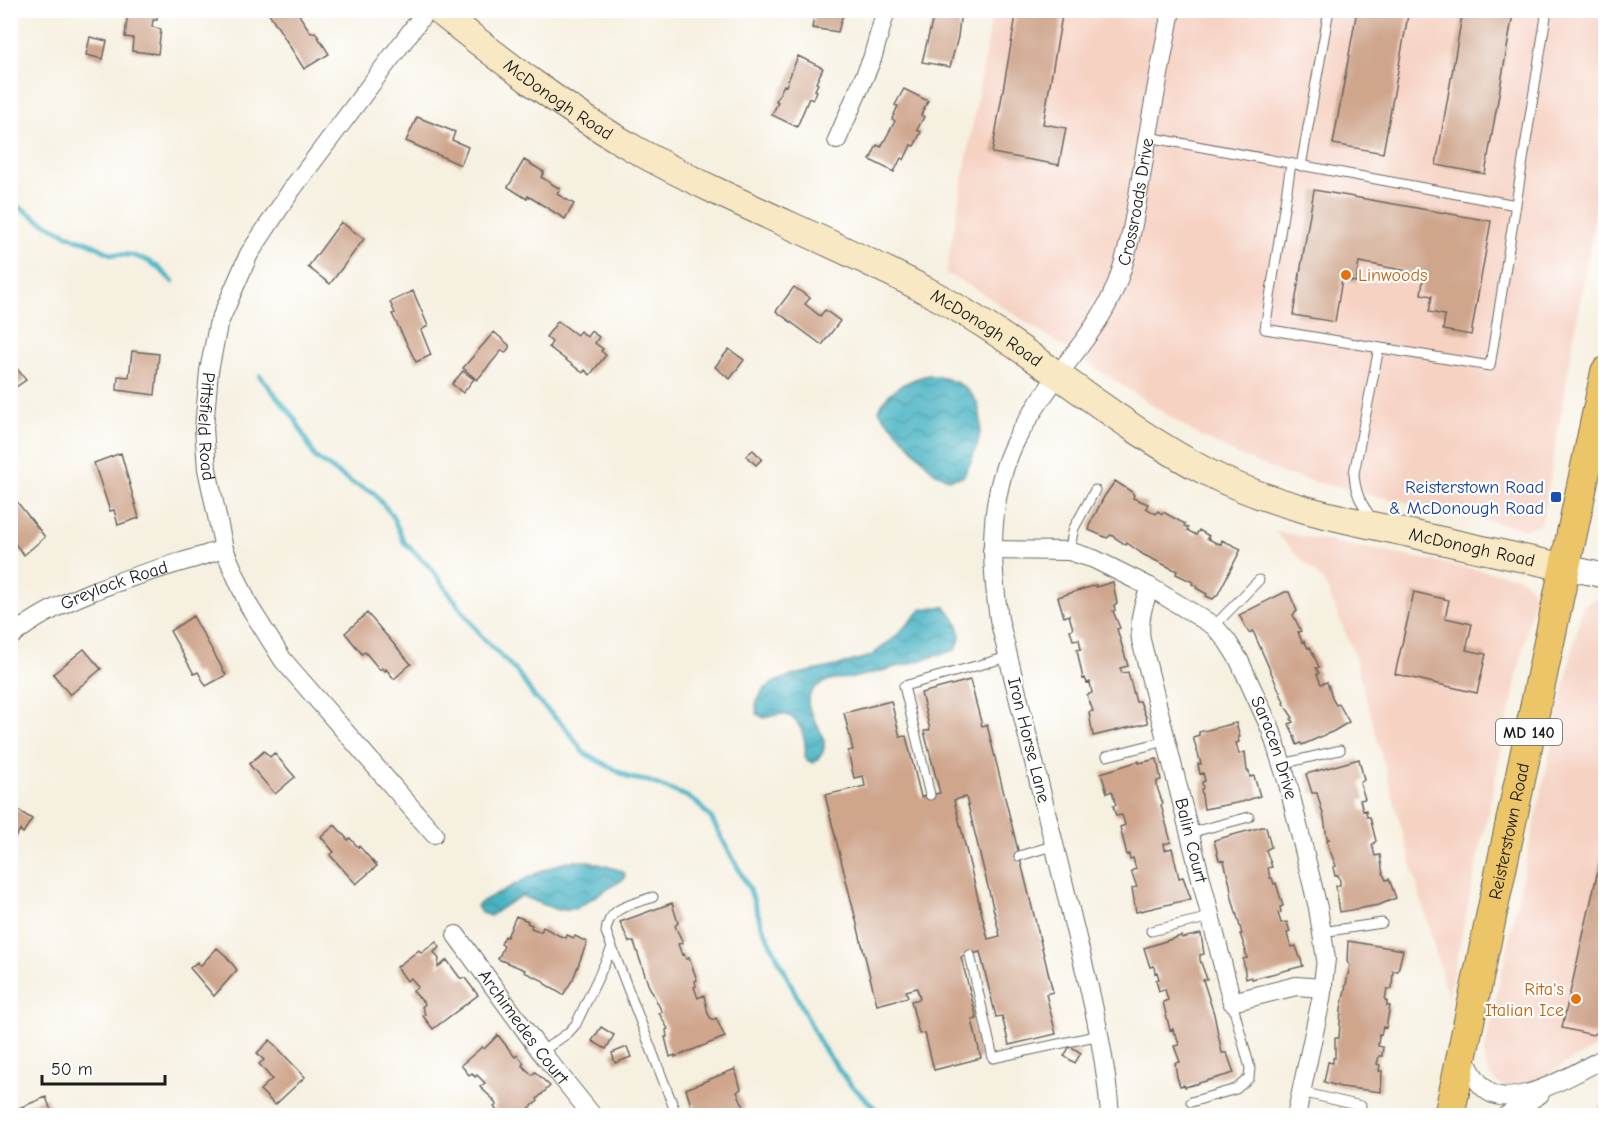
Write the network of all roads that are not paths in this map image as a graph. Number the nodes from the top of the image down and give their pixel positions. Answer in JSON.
{"nodes":[{"id":1,"x":428,"y":10,"type":"edge"},
{"id":2,"x":438,"y":10,"type":"edge"},
{"id":3,"x":886,"y":10,"type":"edge"},
{"id":4,"x":1171,"y":10,"type":"edge"},
{"id":5,"x":1329,"y":10,"type":"edge"},
{"id":6,"x":1546,"y":10,"type":"edge"},
{"id":7,"x":1148,"y":137,"type":"junction"},
{"id":8,"x":837,"y":140,"type":"dead end"},
{"id":9,"x":1296,"y":165,"type":"junction"},
{"id":10,"x":1516,"y":205,"type":"junction"},
{"id":11,"x":1379,"y":348,"type":"junction"},
{"id":12,"x":1605,"y":372,"type":"edge"},
{"id":13,"x":1059,"y":375,"type":"junction"},
{"id":14,"x":1095,"y":489,"type":"dead end"},
{"id":15,"x":1378,"y":527,"type":"junction"},
{"id":16,"x":224,"y":549,"type":"junction"},
{"id":17,"x":992,"y":550,"type":"junction"},
{"id":18,"x":1069,"y":552,"type":"junction"},
{"id":19,"x":1564,"y":567,"type":"junction"},
{"id":20,"x":1605,"y":576,"type":"edge"},
{"id":21,"x":1259,"y":580,"type":"dead end"},
{"id":22,"x":1150,"y":587,"type":"junction"},
{"id":23,"x":1214,"y":626,"type":"junction"},
{"id":24,"x":10,"y":637,"type":"edge"},
{"id":25,"x":1008,"y":657,"type":"junction"},
{"id":26,"x":1166,"y":741,"type":"junction"},
{"id":27,"x":1340,"y":750,"type":"dead end"},
{"id":28,"x":1107,"y":756,"type":"dead end"},
{"id":29,"x":1282,"y":765,"type":"junction"},
{"id":30,"x":930,"y":795,"type":"dead end"},
{"id":31,"x":1249,"y":817,"type":"dead end"},
{"id":32,"x":1189,"y":833,"type":"junction"},
{"id":33,"x":434,"y":834,"type":"dead end"},
{"id":34,"x":1054,"y":845,"type":"junction"},
{"id":35,"x":1019,"y":856,"type":"dead end"},
{"id":36,"x":653,"y":897,"type":"dead end"},
{"id":37,"x":1210,"y":916,"type":"junction"},
{"id":38,"x":1382,"y":923,"type":"dead end"},
{"id":39,"x":1151,"y":931,"type":"dead end"},
{"id":40,"x":1322,"y":932,"type":"junction"},
{"id":41,"x":456,"y":935,"type":"dead end"},
{"id":42,"x":612,"y":948,"type":"junction"},
{"id":43,"x":970,"y":955,"type":"dead end"},
{"id":44,"x":1323,"y":988,"type":"junction"},
{"id":45,"x":1232,"y":1002,"type":"junction"},
{"id":46,"x":1100,"y":1035,"type":"junction"},
{"id":47,"x":541,"y":1052,"type":"junction"},
{"id":48,"x":1462,"y":1052,"type":"junction"},
{"id":49,"x":1605,"y":1057,"type":"edge"},
{"id":50,"x":1556,"y":1084,"type":"junction"},
{"id":51,"x":1301,"y":1092,"type":"junction"},
{"id":52,"x":1191,"y":1102,"type":"dead end"},
{"id":53,"x":1361,"y":1106,"type":"dead end"},
{"id":54,"x":592,"y":1116,"type":"edge"},
{"id":55,"x":677,"y":1116,"type":"edge"},
{"id":56,"x":1110,"y":1116,"type":"edge"},
{"id":57,"x":1296,"y":1116,"type":"edge"},
{"id":58,"x":1449,"y":1116,"type":"edge"},
{"id":59,"x":1506,"y":1116,"type":"edge"}],
"edges":[{"from":1,"to":16,"type":"street","name":"Pittsfield Road"},
{"from":2,"to":13,"type":"main road","name":"McDonogh Road"},
{"from":3,"to":8,"type":"street"},
{"from":4,"to":7,"type":"street","name":"Crossroads Drive"},
{"from":5,"to":9,"type":"lane"},
{"from":6,"to":10,"type":"lane"},
{"from":7,"to":9,"type":"lane"},
{"from":7,"to":13,"type":"street","name":"Crossroads Drive"},
{"from":9,"to":10,"type":"lane"},
{"from":9,"to":11,"type":"lane"},
{"from":10,"to":11,"type":"lane"},
{"from":11,"to":15,"type":"lane"},
{"from":12,"to":19,"type":"main road","name":"Reisterstown Road","number":"MD 140"},
{"from":13,"to":15,"type":"main road","name":"McDonogh Road"},
{"from":13,"to":17,"type":"street","name":"Iron Horse Lane"},
{"from":14,"to":18,"type":"lane"},
{"from":15,"to":19,"type":"main road","name":"McDonogh Road"},
{"from":16,"to":24,"type":"street","name":"Greylock Road"},
{"from":16,"to":33,"type":"street","name":"Pittsfield Road"},
{"from":17,"to":18,"type":"street","name":"Saracen Drive"},
{"from":17,"to":25,"type":"street","name":"Iron Horse Lane"},
{"from":18,"to":22,"type":"street","name":"Saracen Drive"},
{"from":19,"to":20,"type":"street"},
{"from":19,"to":48,"type":"main road","name":"Reisterstown Road","number":"MD 140"},
{"from":21,"to":23,"type":"lane"},
{"from":22,"to":23,"type":"street","name":"Saracen Drive"},
{"from":22,"to":26,"type":"street","name":"Balin Court"},
{"from":23,"to":29,"type":"street","name":"Saracen Drive"},
{"from":25,"to":30,"type":"lane"},
{"from":25,"to":34,"type":"street","name":"Iron Horse Lane"},
{"from":26,"to":28,"type":"lane"},
{"from":26,"to":32,"type":"street","name":"Balin Court"},
{"from":27,"to":29,"type":"lane"},
{"from":29,"to":40,"type":"street","name":"Saracen Drive"},
{"from":31,"to":32,"type":"lane"},
{"from":32,"to":37,"type":"street","name":"Balin Court"},
{"from":34,"to":35,"type":"lane"},
{"from":34,"to":46,"type":"street","name":"Iron Horse Lane"},
{"from":36,"to":42,"type":"lane"},
{"from":37,"to":39,"type":"lane"},
{"from":37,"to":45,"type":"street","name":"Balin Court"},
{"from":38,"to":40,"type":"lane"},
{"from":40,"to":44,"type":"street","name":"Saracen Drive"},
{"from":41,"to":47,"type":"street","name":"Archimedes Court"},
{"from":42,"to":47,"type":"lane"},
{"from":42,"to":55,"type":"lane"},
{"from":43,"to":46,"type":"lane"},
{"from":44,"to":45,"type":"street"},
{"from":44,"to":51,"type":"street","name":"Saracen Drive"},
{"from":45,"to":52,"type":"lane"},
{"from":46,"to":56,"type":"street","name":"Iron Horse Lane"},
{"from":47,"to":54,"type":"street","name":"Archimedes Court"},
{"from":48,"to":50,"type":"street"},
{"from":48,"to":58,"type":"main road","name":"Reisterstown Road","number":"MD 140"},
{"from":49,"to":50,"type":"street"},
{"from":50,"to":59,"type":"street"},
{"from":51,"to":53,"type":"lane"},
{"from":51,"to":57,"type":"street","name":"Saracen Drive"}]}
